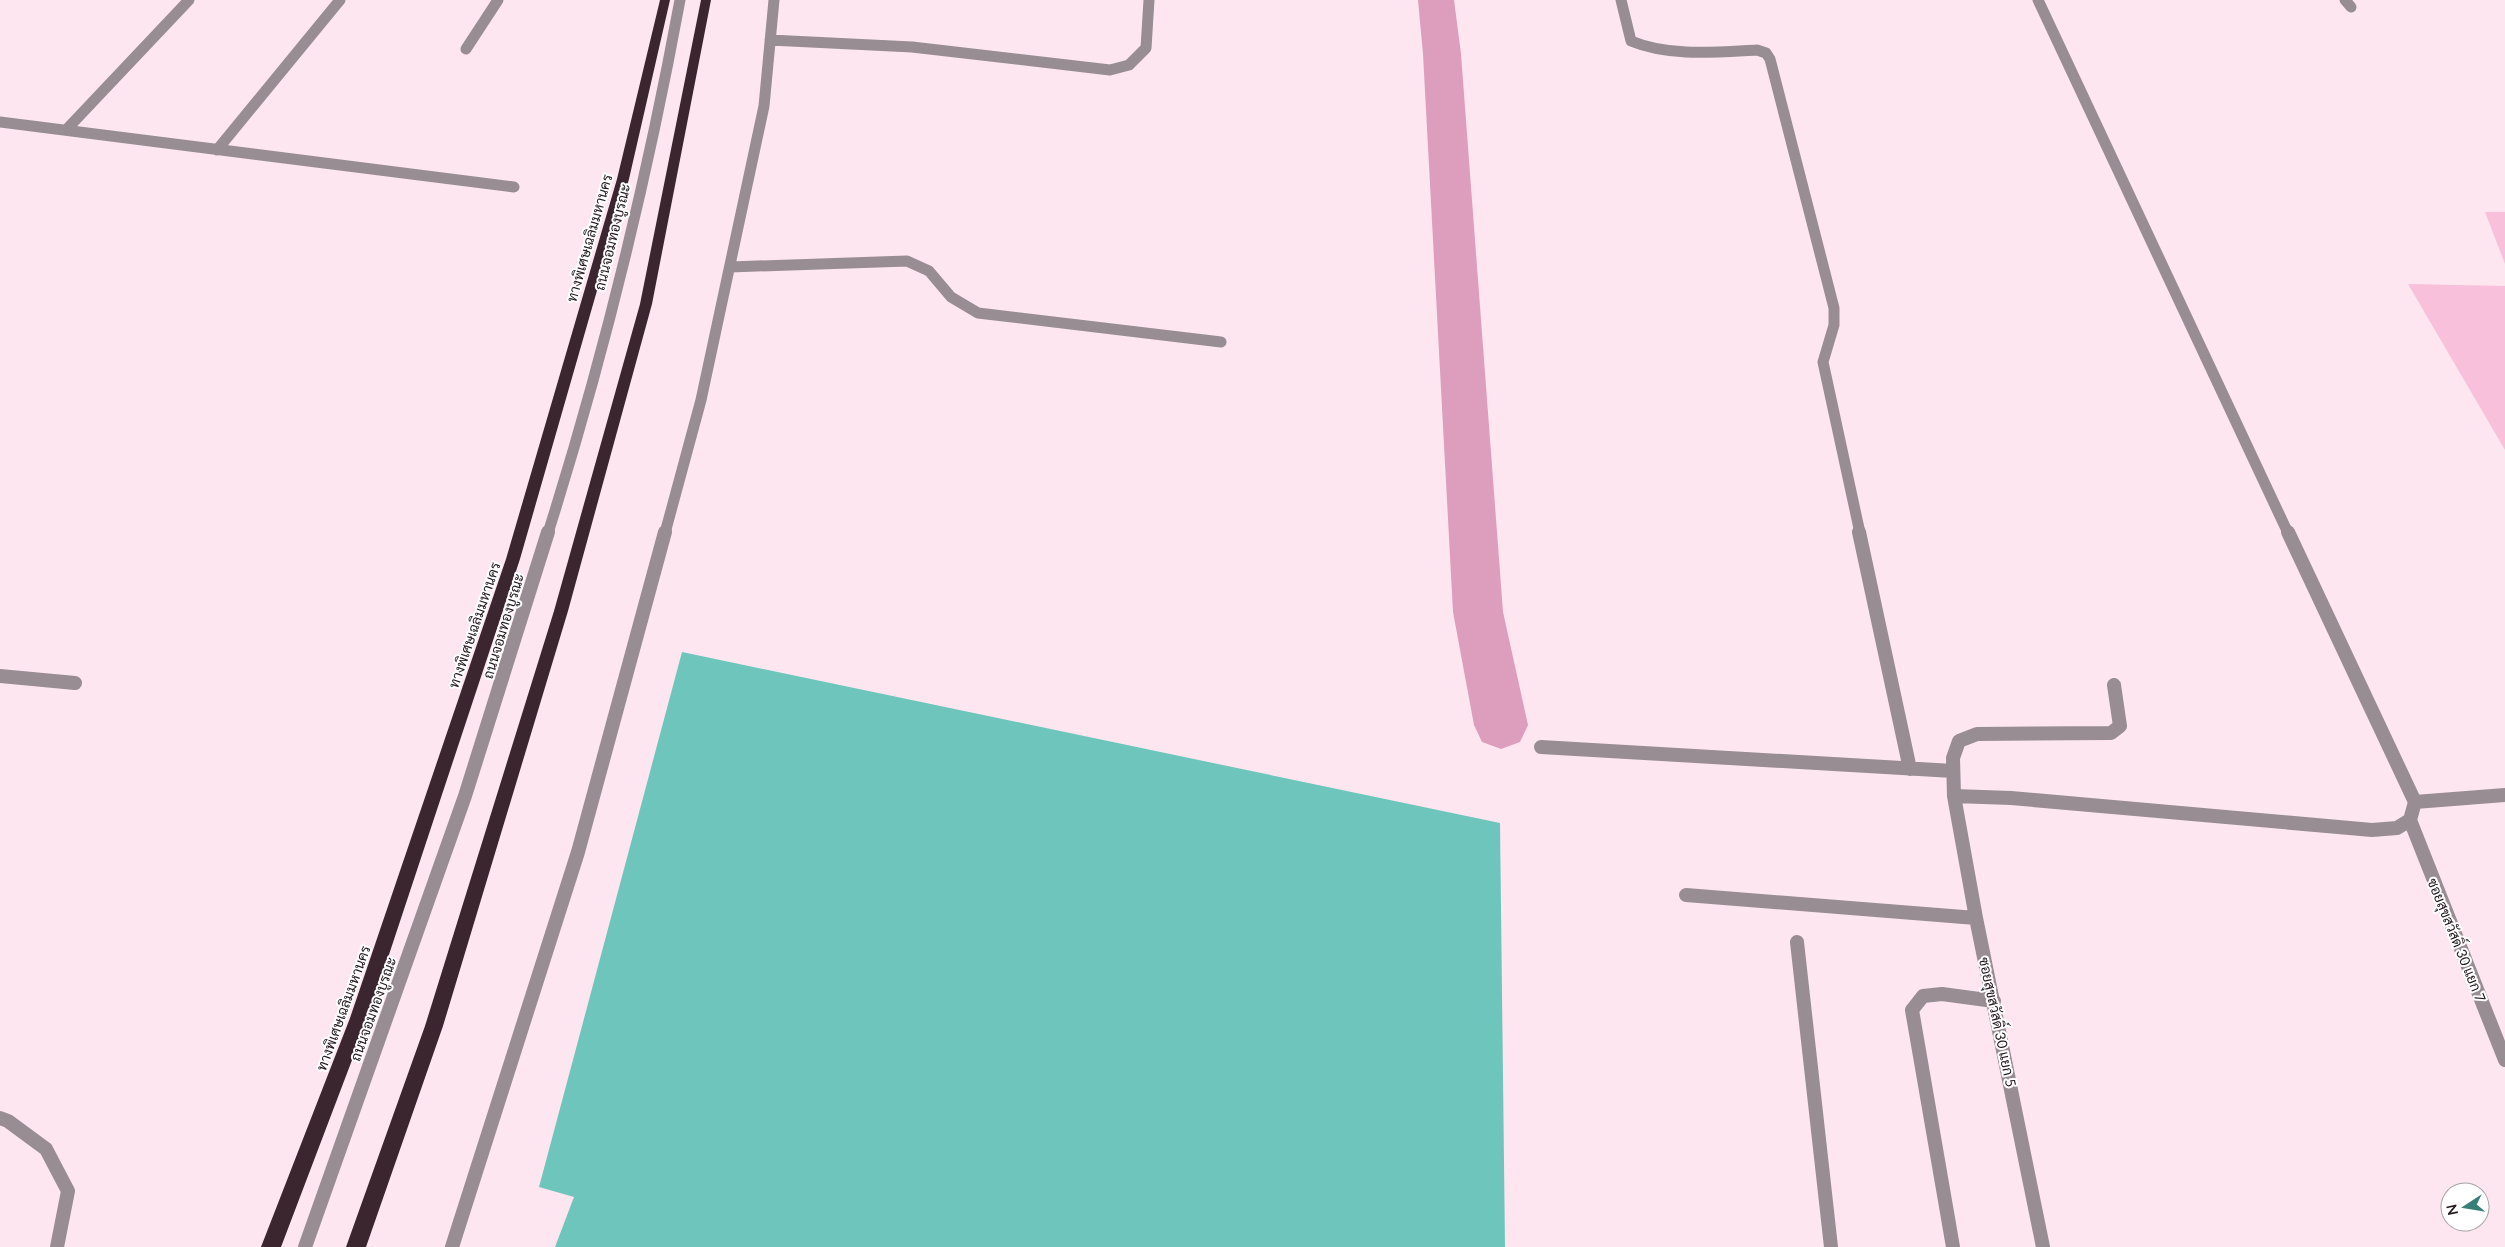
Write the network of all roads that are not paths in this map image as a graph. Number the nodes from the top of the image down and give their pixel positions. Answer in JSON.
{"nodes":[{"id":1,"x":189,"y":0,"type":"edge"},
{"id":2,"x":340,"y":0,"type":"edge"},
{"id":3,"x":498,"y":0,"type":"edge"},
{"id":4,"x":665,"y":0,"type":"edge"},
{"id":5,"x":680,"y":0,"type":"edge"},
{"id":6,"x":706,"y":0,"type":"edge"},
{"id":7,"x":774,"y":0,"type":"edge"},
{"id":8,"x":1149,"y":0,"type":"edge"},
{"id":9,"x":1621,"y":0,"type":"edge"},
{"id":10,"x":2038,"y":0,"type":"edge"},
{"id":11,"x":770,"y":40,"type":"junction"},
{"id":12,"x":466,"y":49,"type":"dead end"},
{"id":13,"x":0,"y":122,"type":"edge"},
{"id":14,"x":66,"y":130,"type":"junction"},
{"id":15,"x":218,"y":150,"type":"junction"},
{"id":16,"x":514,"y":187,"type":"dead end"},
{"id":17,"x":730,"y":267,"type":"junction"},
{"id":18,"x":1222,"y":342,"type":"dead end"},
{"id":19,"x":0,"y":676,"type":"edge"},
{"id":20,"x":76,"y":683,"type":"dead end"},
{"id":21,"x":2114,"y":685,"type":"dead end"},
{"id":22,"x":1541,"y":747,"type":"dead end"},
{"id":23,"x":1910,"y":769,"type":"junction"},
{"id":24,"x":1952,"y":771,"type":"junction"},
{"id":25,"x":2505,"y":795,"type":"edge"},
{"id":26,"x":1954,"y":796,"type":"junction"},
{"id":27,"x":2415,"y":802,"type":"junction"},
{"id":28,"x":2410,"y":820,"type":"junction"},
{"id":29,"x":1686,"y":895,"type":"dead end"},
{"id":30,"x":1976,"y":918,"type":"junction"},
{"id":31,"x":1797,"y":942,"type":"dead end"},
{"id":32,"x":1994,"y":1001,"type":"junction"},
{"id":33,"x":2505,"y":1060,"type":"edge"},
{"id":34,"x":0,"y":1118,"type":"edge"},
{"id":35,"x":58,"y":1247,"type":"edge"},
{"id":36,"x":271,"y":1247,"type":"edge"},
{"id":37,"x":305,"y":1247,"type":"edge"},
{"id":38,"x":356,"y":1247,"type":"edge"},
{"id":39,"x":452,"y":1247,"type":"edge"},
{"id":40,"x":1831,"y":1247,"type":"edge"},
{"id":41,"x":1953,"y":1247,"type":"edge"},
{"id":42,"x":2043,"y":1247,"type":"edge"}],
"edges":[{"from":1,"to":14,"type":"street"},
{"from":2,"to":15,"type":"street"},
{"from":3,"to":12,"type":"street"},
{"from":4,"to":36,"type":"highway","name":"ทางพิเศษเฉลิมมหานคร"},
{"from":5,"to":37,"type":"street","name":"ถนนจอมทองบูรณะ"},
{"from":6,"to":38,"type":"highway"},
{"from":7,"to":11,"type":"street"},
{"from":8,"to":11,"type":"street"},
{"from":9,"to":23,"type":"street"},
{"from":10,"to":27,"type":"street"},
{"from":11,"to":17,"type":"street"},
{"from":13,"to":14,"type":"street"},
{"from":14,"to":15,"type":"street"},
{"from":15,"to":16,"type":"street"},
{"from":17,"to":18,"type":"street"},
{"from":17,"to":39,"type":"street"},
{"from":19,"to":20,"type":"street"},
{"from":21,"to":24,"type":"street","name":"ซอยสุขสวัสดิ์ 30 แยก 5"},
{"from":22,"to":23,"type":"street"},
{"from":23,"to":24,"type":"street"},
{"from":24,"to":26,"type":"street","name":"ซอยสุขสวัสดิ์ 30 แยก 5"},
{"from":25,"to":27,"type":"street"},
{"from":26,"to":28,"type":"street"},
{"from":26,"to":30,"type":"street","name":"ซอยสุขสวัสดิ์ 30 แยก 5"},
{"from":27,"to":28,"type":"street"},
{"from":28,"to":33,"type":"street","name":"ซอยสุขสวัสดิ์ 30 แยก 7"},
{"from":29,"to":30,"type":"street"},
{"from":30,"to":32,"type":"street","name":"ซอยสุขสวัสดิ์ 30 แยก 5"},
{"from":31,"to":40,"type":"street"},
{"from":32,"to":41,"type":"street"},
{"from":32,"to":42,"type":"street","name":"ซอยสุขสวัสดิ์ 30 แยก 5"},
{"from":34,"to":35,"type":"street"}]}
